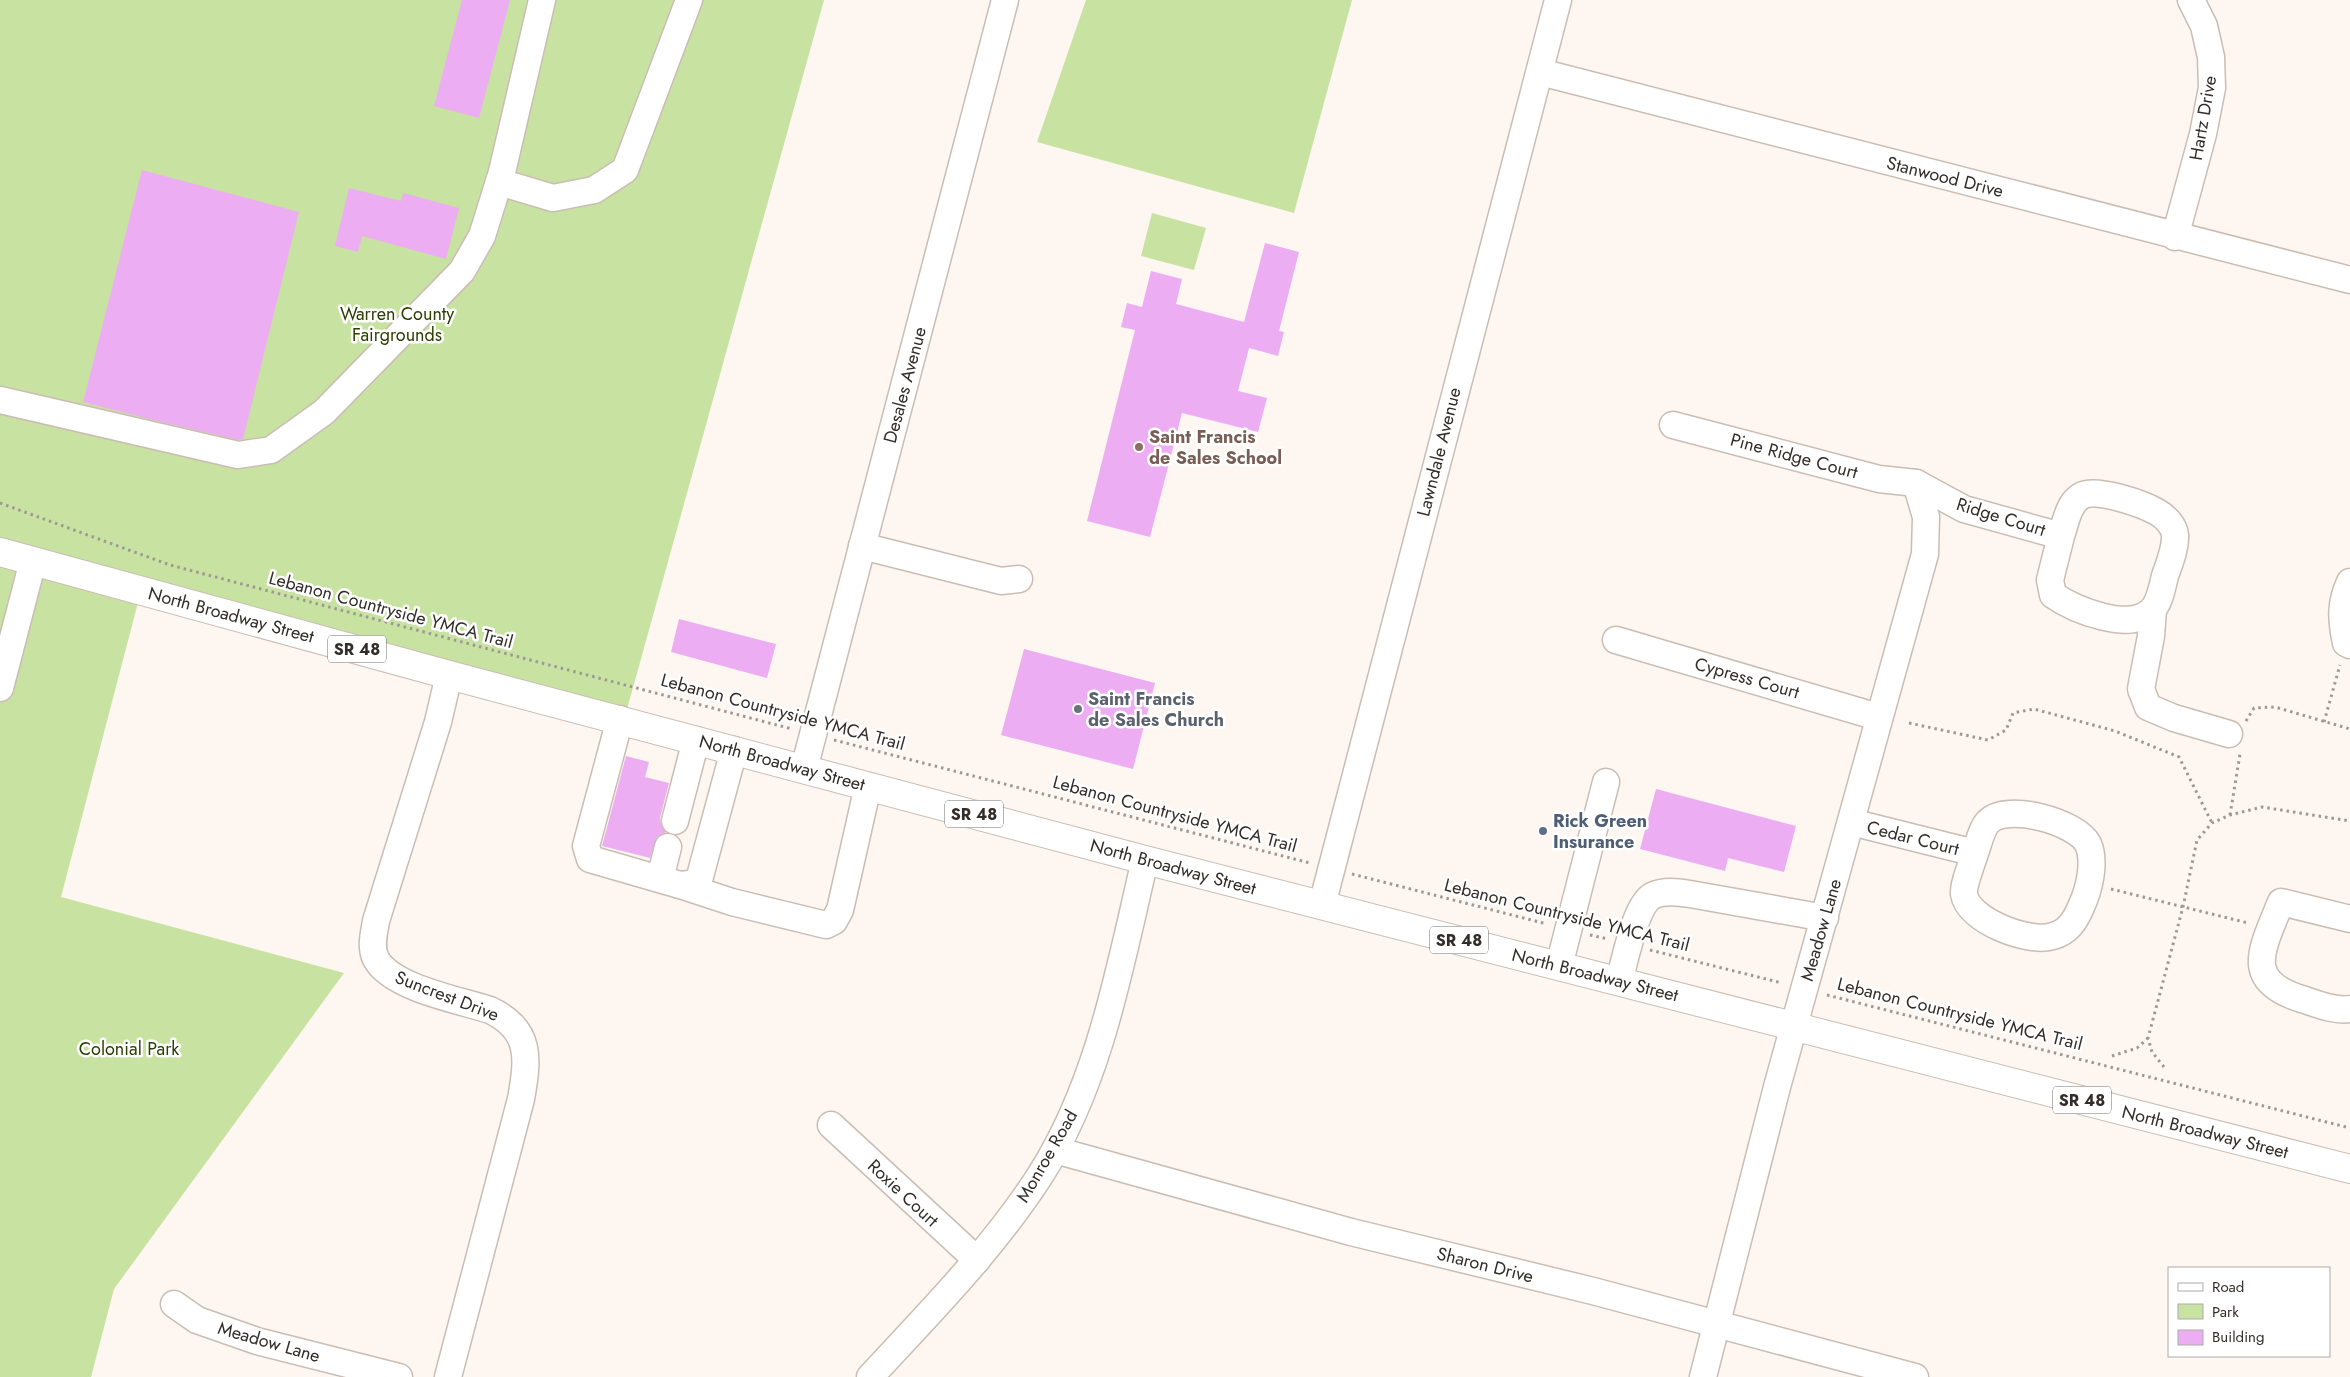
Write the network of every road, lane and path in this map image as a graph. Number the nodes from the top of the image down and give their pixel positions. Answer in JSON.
{"nodes":[{"id":1,"x":542,"y":0,"type":"edge"},
{"id":2,"x":689,"y":0,"type":"edge"},
{"id":3,"x":1005,"y":0,"type":"edge"},
{"id":4,"x":1558,"y":0,"type":"edge"},
{"id":5,"x":2191,"y":0,"type":"edge"},
{"id":6,"x":1540,"y":72,"type":"junction"},
{"id":7,"x":499,"y":182,"type":"junction"},
{"id":8,"x":2176,"y":237,"type":"junction"},
{"id":9,"x":2350,"y":280,"type":"edge"},
{"id":10,"x":0,"y":400,"type":"edge"},
{"id":11,"x":1673,"y":425,"type":"dead end"},
{"id":12,"x":1916,"y":483,"type":"junction"},
{"id":13,"x":0,"y":503,"type":"edge"},
{"id":14,"x":2061,"y":536,"type":"junction"},
{"id":15,"x":862,"y":546,"type":"junction"},
{"id":16,"x":0,"y":552,"type":"edge"},
{"id":17,"x":33,"y":561,"type":"junction"},
{"id":18,"x":1019,"y":579,"type":"dead end"},
{"id":19,"x":2350,"y":582,"type":"edge"},
{"id":20,"x":2152,"y":610,"type":"junction"},
{"id":21,"x":1616,"y":640,"type":"dead end"},
{"id":22,"x":2348,"y":644,"type":"edge"},
{"id":23,"x":449,"y":675,"type":"junction"},
{"id":24,"x":0,"y":688,"type":"edge"},
{"id":25,"x":1878,"y":717,"type":"junction"},
{"id":26,"x":620,"y":719,"type":"junction"},
{"id":27,"x":2324,"y":722,"type":"junction"},
{"id":28,"x":1909,"y":723,"type":"dead end"},
{"id":29,"x":2350,"y":729,"type":"edge"},
{"id":30,"x":813,"y":734,"type":"junction"},
{"id":31,"x":2238,"y":736,"type":"junction"},
{"id":32,"x":696,"y":740,"type":"junction"},
{"id":33,"x":734,"y":750,"type":"junction"},
{"id":34,"x":804,"y":769,"type":"junction"},
{"id":35,"x":1606,"y":782,"type":"dead end"},
{"id":36,"x":868,"y":786,"type":"junction"},
{"id":37,"x":2230,"y":815,"type":"junction"},
{"id":38,"x":675,"y":821,"type":"dead end"},
{"id":39,"x":2350,"y":821,"type":"edge"},
{"id":40,"x":1851,"y":822,"type":"junction"},
{"id":41,"x":2212,"y":823,"type":"junction"},
{"id":42,"x":668,"y":847,"type":"dead end"},
{"id":43,"x":1975,"y":853,"type":"junction"},
{"id":44,"x":1145,"y":860,"type":"junction"},
{"id":45,"x":1332,"y":869,"type":"junction"},
{"id":46,"x":670,"y":882,"type":"junction"},
{"id":47,"x":2088,"y":884,"type":"junction"},
{"id":48,"x":1322,"y":905,"type":"junction"},
{"id":49,"x":2183,"y":907,"type":"junction"},
{"id":50,"x":1825,"y":918,"type":"junction"},
{"id":51,"x":2350,"y":919,"type":"edge"},
{"id":52,"x":2270,"y":928,"type":"junction"},
{"id":53,"x":1568,"y":929,"type":"junction"},
{"id":54,"x":1630,"y":945,"type":"junction"},
{"id":55,"x":1559,"y":966,"type":"junction"},
{"id":56,"x":1618,"y":982,"type":"junction"},
{"id":57,"x":1805,"y":989,"type":"junction"},
{"id":58,"x":2350,"y":1009,"type":"edge"},
{"id":59,"x":1794,"y":1027,"type":"junction"},
{"id":60,"x":2148,"y":1038,"type":"junction"},
{"id":61,"x":2112,"y":1056,"type":"dead end"},
{"id":62,"x":2164,"y":1067,"type":"dead end"},
{"id":63,"x":831,"y":1125,"type":"dead end"},
{"id":64,"x":2350,"y":1128,"type":"edge"},
{"id":65,"x":1055,"y":1150,"type":"junction"},
{"id":66,"x":2350,"y":1169,"type":"edge"},
{"id":67,"x":977,"y":1260,"type":"junction"},
{"id":68,"x":174,"y":1304,"type":"dead end"},
{"id":69,"x":1717,"y":1323,"type":"junction"},
{"id":70,"x":399,"y":1377,"type":"edge"},
{"id":71,"x":448,"y":1377,"type":"edge"},
{"id":72,"x":870,"y":1377,"type":"edge"},
{"id":73,"x":1703,"y":1377,"type":"edge"},
{"id":74,"x":1915,"y":1377,"type":"edge"}],
"edges":[{"from":1,"to":7,"type":"street"},
{"from":2,"to":7,"type":"street"},
{"from":3,"to":15,"type":"street","name":"Desales Avenue"},
{"from":4,"to":6,"type":"street","name":"Lawndale Avenue"},
{"from":5,"to":8,"type":"street","name":"Hartz Drive"},
{"from":6,"to":8,"type":"street","name":"Stanwood Drive"},
{"from":6,"to":45,"type":"street","name":"Lawndale Avenue"},
{"from":7,"to":10,"type":"street"},
{"from":8,"to":9,"type":"street","name":"Stanwood Drive"},
{"from":11,"to":12,"type":"street","name":"Pine Ridge Court"},
{"from":12,"to":14,"type":"street","name":"Ridge Court"},
{"from":12,"to":25,"type":"street","name":"Meadow Lane"},
{"from":13,"to":30,"type":"path","name":"Lebanon Countryside YMCA Trail"},
{"from":14,"to":20,"type":"street","name":"Ridge Court"},
{"from":14,"to":20,"type":"street","name":"Ridge Court"},
{"from":15,"to":18,"type":"street"},
{"from":15,"to":30,"type":"street","name":"Desales Avenue"},
{"from":16,"to":17,"type":"main road","name":"North Broadway Street","number":"SR 48"},
{"from":17,"to":23,"type":"main road","name":"North Broadway Street","number":"SR 48"},
{"from":17,"to":24,"type":"street"},
{"from":19,"to":22,"type":"street"},
{"from":20,"to":31,"type":"street"},
{"from":21,"to":25,"type":"street","name":"Cypress Court"},
{"from":22,"to":27,"type":"path"},
{"from":23,"to":26,"type":"main road","name":"North Broadway Street","number":"SR 48"},
{"from":23,"to":71,"type":"street","name":"Suncrest Drive"},
{"from":25,"to":40,"type":"street","name":"Meadow Lane"},
{"from":26,"to":32,"type":"main road","name":"North Broadway Street","number":"SR 48"},
{"from":26,"to":46,"type":"street"},
{"from":27,"to":29,"type":"path"},
{"from":27,"to":31,"type":"path"},
{"from":28,"to":41,"type":"path"},
{"from":30,"to":34,"type":"street","name":"Desales Avenue"},
{"from":30,"to":45,"type":"path","name":"Lebanon Countryside YMCA Trail"},
{"from":31,"to":37,"type":"path"},
{"from":32,"to":33,"type":"main road","name":"North Broadway Street","number":"SR 48"},
{"from":32,"to":38,"type":"street"},
{"from":33,"to":34,"type":"main road","name":"North Broadway Street","number":"SR 48"},
{"from":33,"to":46,"type":"street"},
{"from":34,"to":36,"type":"main road","name":"North Broadway Street","number":"SR 48"},
{"from":35,"to":53,"type":"street"},
{"from":36,"to":44,"type":"main road","name":"North Broadway Street","number":"SR 48"},
{"from":36,"to":46,"type":"street"},
{"from":37,"to":39,"type":"path"},
{"from":37,"to":41,"type":"path"},
{"from":40,"to":43,"type":"street","name":"Cedar Court"},
{"from":40,"to":50,"type":"street","name":"Meadow Lane"},
{"from":41,"to":49,"type":"path"},
{"from":42,"to":46,"type":"street"},
{"from":43,"to":47,"type":"street","name":"Cedar Court"},
{"from":43,"to":47,"type":"street","name":"Cedar Court"},
{"from":44,"to":48,"type":"main road","name":"North Broadway Street","number":"SR 48"},
{"from":44,"to":65,"type":"street","name":"Monroe Road"},
{"from":45,"to":48,"type":"street","name":"Lawndale Avenue"},
{"from":45,"to":53,"type":"path","name":"Lebanon Countryside YMCA Trail"},
{"from":47,"to":49,"type":"path"},
{"from":48,"to":55,"type":"main road","name":"North Broadway Street","number":"SR 48"},
{"from":49,"to":52,"type":"path"},
{"from":49,"to":60,"type":"path"},
{"from":50,"to":54,"type":"street"},
{"from":50,"to":57,"type":"street","name":"Meadow Lane"},
{"from":51,"to":52,"type":"street"},
{"from":52,"to":58,"type":"street"},
{"from":53,"to":54,"type":"path","name":"Lebanon Countryside YMCA Trail"},
{"from":53,"to":55,"type":"street"},
{"from":54,"to":56,"type":"street"},
{"from":54,"to":57,"type":"path","name":"Lebanon Countryside YMCA Trail"},
{"from":55,"to":56,"type":"main road","name":"North Broadway Street","number":"SR 48"},
{"from":56,"to":59,"type":"main road","name":"North Broadway Street","number":"SR 48"},
{"from":57,"to":59,"type":"street","name":"Meadow Lane"},
{"from":57,"to":64,"type":"path","name":"Lebanon Countryside YMCA Trail"},
{"from":59,"to":66,"type":"main road","name":"North Broadway Street","number":"SR 48"},
{"from":59,"to":69,"type":"street","name":"Meadow Lane"},
{"from":60,"to":61,"type":"path"},
{"from":60,"to":62,"type":"path"},
{"from":63,"to":67,"type":"street","name":"Roxie Court"},
{"from":65,"to":67,"type":"street","name":"Monroe Road"},
{"from":65,"to":69,"type":"street","name":"Sharon Drive"},
{"from":67,"to":72,"type":"street","name":"Monroe Road"},
{"from":68,"to":70,"type":"street","name":"Meadow Lane"},
{"from":69,"to":73,"type":"street","name":"Meadow Lane"},
{"from":69,"to":74,"type":"street","name":"Sharon Drive"}]}
